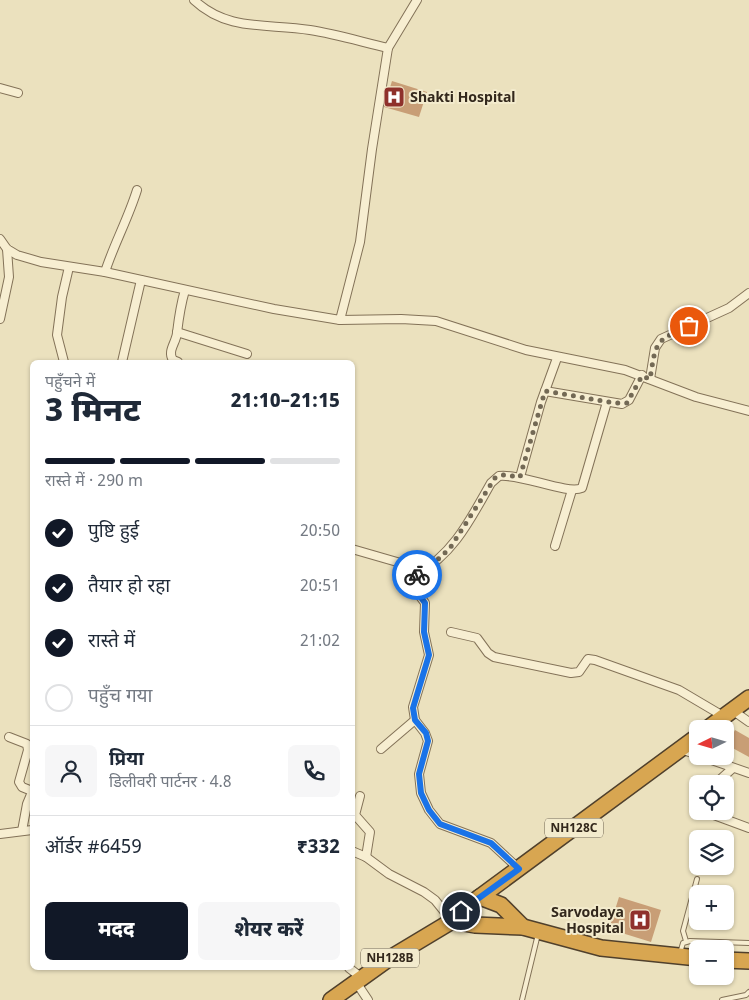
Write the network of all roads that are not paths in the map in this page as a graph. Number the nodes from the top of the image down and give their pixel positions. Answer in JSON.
{"nodes":[{"id":1,"x":194,"y":0,"type":"edge"},
{"id":2,"x":417,"y":0,"type":"edge"},
{"id":3,"x":388,"y":48,"type":"junction"},
{"id":4,"x":0,"y":88,"type":"edge"},
{"id":5,"x":18,"y":93,"type":"dead end"},
{"id":6,"x":137,"y":190,"type":"dead end"},
{"id":7,"x":0,"y":239,"type":"edge"},
{"id":8,"x":7,"y":249,"type":"junction"},
{"id":9,"x":69,"y":267,"type":"junction"},
{"id":10,"x":104,"y":272,"type":"junction"},
{"id":11,"x":142,"y":280,"type":"junction"},
{"id":12,"x":185,"y":290,"type":"junction"},
{"id":13,"x":749,"y":293,"type":"edge"},
{"id":14,"x":1,"y":306,"type":"edge"},
{"id":15,"x":0,"y":319,"type":"edge"},
{"id":16,"x":340,"y":320,"type":"junction"},
{"id":17,"x":177,"y":332,"type":"junction"},
{"id":18,"x":247,"y":354,"type":"dead end"},
{"id":19,"x":557,"y":358,"type":"junction"},
{"id":20,"x":63,"y":360,"type":"edge"},
{"id":21,"x":122,"y":360,"type":"edge"},
{"id":22,"x":175,"y":360,"type":"edge"},
{"id":23,"x":642,"y":376,"type":"junction"},
{"id":24,"x":650,"y":379,"type":"junction"},
{"id":25,"x":545,"y":391,"type":"junction"},
{"id":26,"x":607,"y":402,"type":"junction"},
{"id":27,"x":749,"y":412,"type":"edge"},
{"id":28,"x":520,"y":477,"type":"junction"},
{"id":29,"x":572,"y":490,"type":"junction"},
{"id":30,"x":555,"y":546,"type":"dead end"},
{"id":31,"x":355,"y":550,"type":"edge"},
{"id":32,"x":417,"y":574,"type":"junction"},
{"id":33,"x":451,"y":632,"type":"dead end"},
{"id":34,"x":749,"y":698,"type":"edge"},
{"id":35,"x":727,"y":713,"type":"junction"},
{"id":36,"x":415,"y":720,"type":"junction"},
{"id":37,"x":718,"y":720,"type":"edge"},
{"id":38,"x":749,"y":722,"type":"edge"},
{"id":39,"x":9,"y":737,"type":"dead end"},
{"id":40,"x":689,"y":742,"type":"edge"},
{"id":41,"x":381,"y":749,"type":"dead end"},
{"id":42,"x":680,"y":749,"type":"junction"},
{"id":43,"x":689,"y":752,"type":"edge"},
{"id":44,"x":724,"y":765,"type":"edge"},
{"id":45,"x":733,"y":768,"type":"junction"},
{"id":46,"x":749,"y":773,"type":"edge"},
{"id":47,"x":725,"y":775,"type":"edge"},
{"id":48,"x":30,"y":791,"type":"edge"},
{"id":49,"x":360,"y":796,"type":"dead end"},
{"id":50,"x":30,"y":797,"type":"edge"},
{"id":51,"x":727,"y":820,"type":"edge"},
{"id":52,"x":749,"y":828,"type":"edge"},
{"id":53,"x":30,"y":830,"type":"edge"},
{"id":54,"x":22,"y":831,"type":"junction"},
{"id":55,"x":0,"y":834,"type":"edge"},
{"id":56,"x":355,"y":852,"type":"edge"},
{"id":57,"x":366,"y":857,"type":"junction"},
{"id":58,"x":519,"y":869,"type":"junction"},
{"id":59,"x":697,"y":879,"type":"dead end"},
{"id":60,"x":480,"y":897,"type":"junction"},
{"id":61,"x":501,"y":905,"type":"junction"},
{"id":62,"x":452,"y":922,"type":"junction"},
{"id":63,"x":523,"y":927,"type":"junction"},
{"id":64,"x":538,"y":933,"type":"junction"},
{"id":65,"x":686,"y":942,"type":"junction"},
{"id":66,"x":749,"y":943,"type":"edge"},
{"id":67,"x":679,"y":958,"type":"junction"},
{"id":68,"x":689,"y":958,"type":"edge"},
{"id":69,"x":734,"y":960,"type":"edge"},
{"id":70,"x":749,"y":961,"type":"edge"},
{"id":71,"x":350,"y":970,"type":"edge"},
{"id":72,"x":359,"y":980,"type":"junction"},
{"id":73,"x":749,"y":992,"type":"edge"},
{"id":74,"x":331,"y":1000,"type":"edge"},
{"id":75,"x":368,"y":1000,"type":"edge"},
{"id":76,"x":522,"y":1000,"type":"edge"},
{"id":77,"x":722,"y":1000,"type":"edge"}],
"edges":[{"from":1,"to":3,"type":"street"},
{"from":2,"to":3,"type":"street"},
{"from":3,"to":16,"type":"street"},
{"from":4,"to":5,"type":"street"},
{"from":6,"to":10,"type":"street"},
{"from":7,"to":8,"type":"street"},
{"from":8,"to":9,"type":"street"},
{"from":8,"to":14,"type":"street"},
{"from":9,"to":10,"type":"street"},
{"from":9,"to":20,"type":"street"},
{"from":10,"to":11,"type":"street"},
{"from":11,"to":12,"type":"street"},
{"from":11,"to":21,"type":"street"},
{"from":12,"to":16,"type":"street"},
{"from":12,"to":17,"type":"street"},
{"from":13,"to":24,"type":"street"},
{"from":14,"to":15,"type":"street"},
{"from":16,"to":19,"type":"street"},
{"from":17,"to":18,"type":"street"},
{"from":17,"to":22,"type":"street"},
{"from":19,"to":23,"type":"street"},
{"from":19,"to":25,"type":"street"},
{"from":23,"to":24,"type":"street"},
{"from":23,"to":26,"type":"street"},
{"from":24,"to":27,"type":"street"},
{"from":25,"to":26,"type":"street"},
{"from":25,"to":28,"type":"street"},
{"from":26,"to":29,"type":"street"},
{"from":28,"to":29,"type":"street"},
{"from":28,"to":32,"type":"street"},
{"from":29,"to":30,"type":"street"},
{"from":31,"to":32,"type":"street"},
{"from":32,"to":36,"type":"street"},
{"from":33,"to":35,"type":"street"},
{"from":34,"to":35,"type":"highway"},
{"from":35,"to":37,"type":"highway"},
{"from":35,"to":38,"type":"street"},
{"from":36,"to":41,"type":"street"},
{"from":36,"to":58,"type":"street"},
{"from":39,"to":48,"type":"street"},
{"from":40,"to":42,"type":"highway","number":"NH128C"},
{"from":42,"to":43,"type":"street"},
{"from":42,"to":58,"type":"highway","number":"NH128C"},
{"from":44,"to":45,"type":"street"},
{"from":45,"to":46,"type":"street"},
{"from":45,"to":47,"type":"street"},
{"from":49,"to":57,"type":"street"},
{"from":50,"to":54,"type":"street"},
{"from":51,"to":52,"type":"street"},
{"from":53,"to":54,"type":"street"},
{"from":54,"to":55,"type":"street"},
{"from":56,"to":57,"type":"street"},
{"from":57,"to":62,"type":"street"},
{"from":58,"to":60,"type":"highway","number":"NH128C"},
{"from":58,"to":61,"type":"highway"},
{"from":59,"to":65,"type":"lane"},
{"from":60,"to":61,"type":"highway"},
{"from":60,"to":62,"type":"highway","number":"NH128C"},
{"from":61,"to":63,"type":"highway"},
{"from":62,"to":63,"type":"highway"},
{"from":62,"to":72,"type":"highway","number":"NH128B"},
{"from":63,"to":64,"type":"highway"},
{"from":64,"to":67,"type":"highway"},
{"from":64,"to":76,"type":"lane"},
{"from":65,"to":66,"type":"lane"},
{"from":65,"to":67,"type":"lane"},
{"from":67,"to":68,"type":"highway"},
{"from":69,"to":70,"type":"highway"},
{"from":71,"to":72,"type":"street"},
{"from":72,"to":74,"type":"highway","number":"NH128B"},
{"from":72,"to":75,"type":"street"},
{"from":73,"to":77,"type":"lane"}]}
